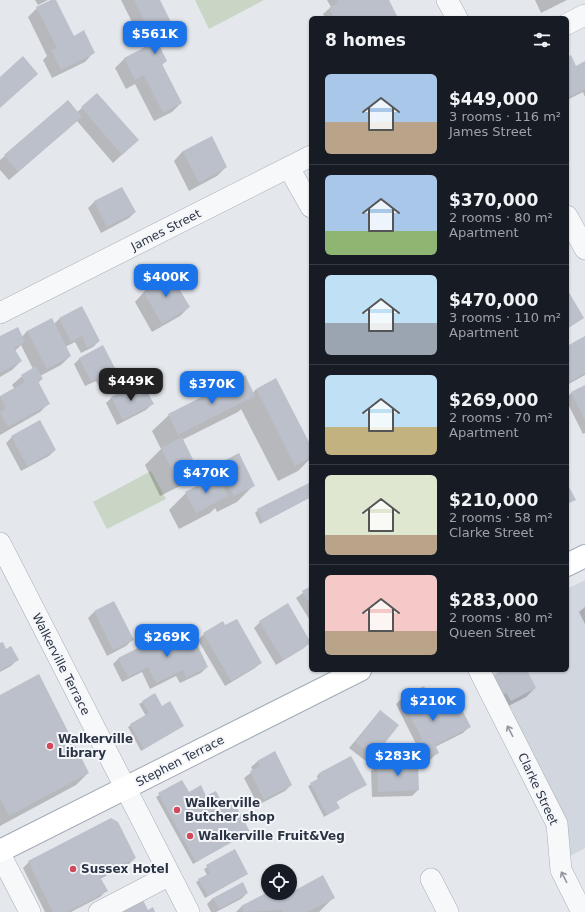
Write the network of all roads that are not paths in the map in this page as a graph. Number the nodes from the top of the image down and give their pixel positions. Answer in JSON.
{"nodes":[{"id":1,"x":447,"y":0,"type":"edge"},
{"id":2,"x":585,"y":15,"type":"edge"},
{"id":3,"x":456,"y":16,"type":"edge"},
{"id":4,"x":569,"y":23,"type":"edge"},
{"id":5,"x":309,"y":157,"type":"edge"},
{"id":6,"x":289,"y":168,"type":"junction"},
{"id":7,"x":309,"y":203,"type":"edge"},
{"id":8,"x":569,"y":220,"type":"edge"},
{"id":9,"x":585,"y":249,"type":"edge"},
{"id":10,"x":0,"y":314,"type":"edge"},
{"id":11,"x":0,"y":543,"type":"edge"},
{"id":12,"x":585,"y":556,"type":"edge"},
{"id":13,"x":569,"y":564,"type":"edge"},
{"id":14,"x":356,"y":672,"type":"edge"},
{"id":15,"x":481,"y":672,"type":"edge"},
{"id":16,"x":125,"y":789,"type":"junction"},
{"id":17,"x":0,"y":852,"type":"edge"},
{"id":18,"x":170,"y":875,"type":"junction"},
{"id":19,"x":431,"y":879,"type":"dead end"},
{"id":20,"x":30,"y":912,"type":"edge"},
{"id":21,"x":99,"y":912,"type":"edge"},
{"id":22,"x":189,"y":912,"type":"edge"},
{"id":23,"x":448,"y":912,"type":"edge"},
{"id":24,"x":582,"y":912,"type":"edge"}],
"edges":[{"from":1,"to":3,"type":"street"},
{"from":2,"to":4,"type":"street"},
{"from":5,"to":6,"type":"street","name":"James Street"},
{"from":6,"to":7,"type":"street"},
{"from":6,"to":10,"type":"street","name":"James Street"},
{"from":8,"to":9,"type":"street"},
{"from":11,"to":16,"type":"street","name":"Walkerville Terrace"},
{"from":12,"to":13,"type":"main road"},
{"from":14,"to":16,"type":"main road","name":"Stephen Terrace"},
{"from":24,"to":15,"type":"street","name":"Clarke Street","one_way":true},
{"from":16,"to":17,"type":"main road","name":"Stephen Terrace"},
{"from":16,"to":18,"type":"street","name":"Walkerville Terrace"},
{"from":17,"to":20,"type":"street"},
{"from":18,"to":21,"type":"street"},
{"from":18,"to":22,"type":"street","name":"Walkerville Terrace"},
{"from":19,"to":23,"type":"street"}]}
